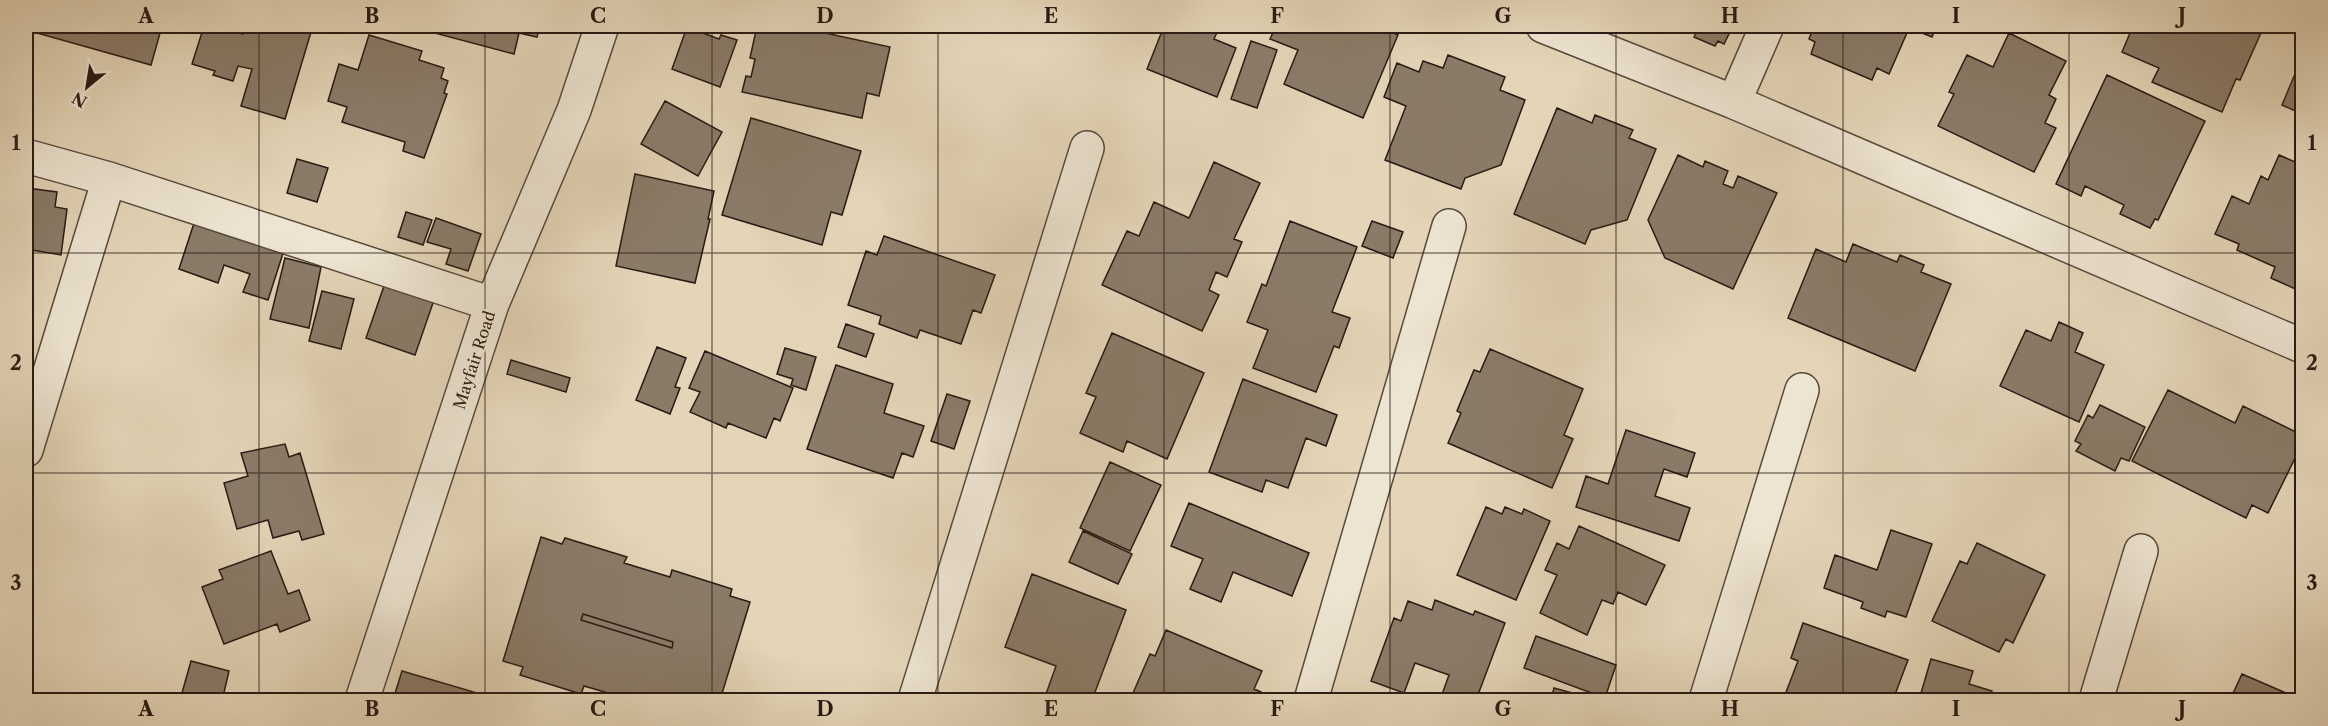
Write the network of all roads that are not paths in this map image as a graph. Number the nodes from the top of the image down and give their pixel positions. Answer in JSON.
{"nodes":[{"id":1,"x":602,"y":26,"type":"edge"},
{"id":2,"x":1543,"y":26,"type":"edge"},
{"id":3,"x":1767,"y":26,"type":"edge"},
{"id":4,"x":1734,"y":102,"type":"junction"},
{"id":5,"x":1087,"y":148,"type":"dead end"},
{"id":6,"x":26,"y":156,"type":"edge"},
{"id":7,"x":109,"y":179,"type":"junction"},
{"id":8,"x":1449,"y":226,"type":"dead end"},
{"id":9,"x":492,"y":304,"type":"junction"},
{"id":10,"x":2302,"y":346,"type":"edge"},
{"id":11,"x":1802,"y":390,"type":"dead end"},
{"id":12,"x":26,"y":450,"type":"edge"},
{"id":13,"x":2141,"y":551,"type":"dead end"},
{"id":14,"x":362,"y":700,"type":"edge"},
{"id":15,"x":915,"y":700,"type":"edge"},
{"id":16,"x":1311,"y":700,"type":"edge"},
{"id":17,"x":1706,"y":700,"type":"edge"},
{"id":18,"x":2096,"y":700,"type":"edge"}],
"edges":[{"from":1,"to":9,"type":"street","name":"Mayfair Road"},
{"from":2,"to":4,"type":"street"},
{"from":3,"to":4,"type":"street"},
{"from":4,"to":10,"type":"street"},
{"from":5,"to":15,"type":"street"},
{"from":6,"to":7,"type":"street"},
{"from":7,"to":9,"type":"street"},
{"from":7,"to":12,"type":"street"},
{"from":8,"to":16,"type":"street"},
{"from":9,"to":14,"type":"street","name":"Mayfair Road"},
{"from":11,"to":17,"type":"street"},
{"from":13,"to":18,"type":"street"}]}
